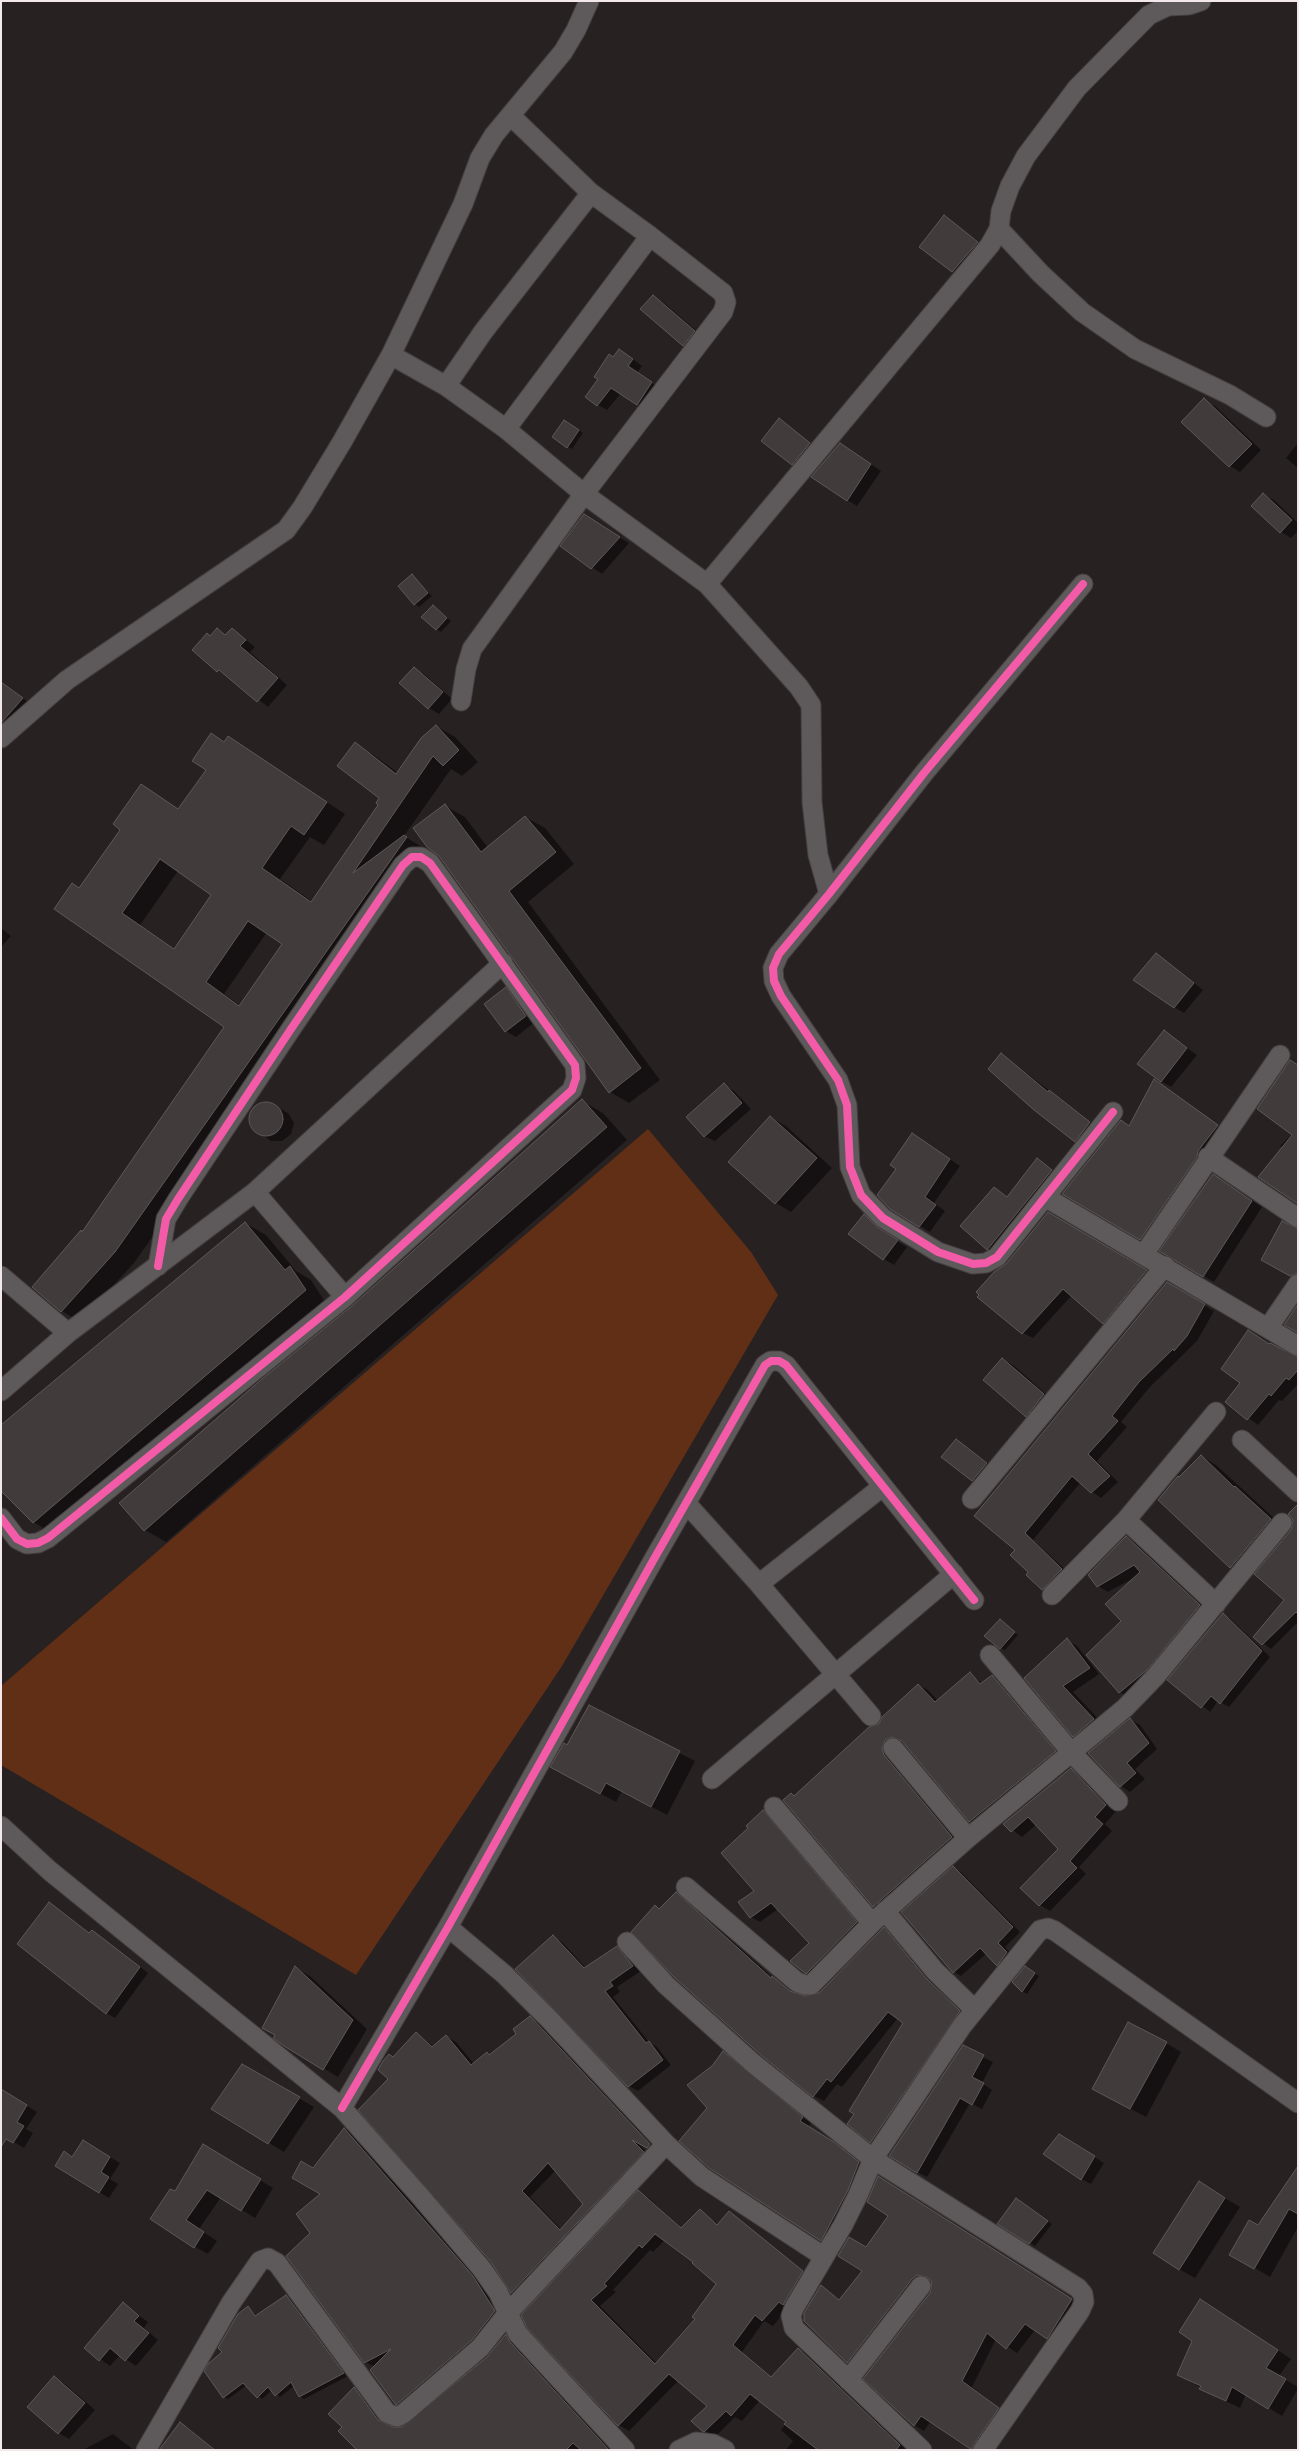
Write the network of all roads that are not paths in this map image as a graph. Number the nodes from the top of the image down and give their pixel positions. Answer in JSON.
{"nodes":[{"id":1,"x":589,"y":1,"type":"edge"},
{"id":2,"x":1201,"y":1,"type":"edge"},
{"id":3,"x":512,"y":116,"type":"junction"},
{"id":4,"x":591,"y":194,"type":"junction"},
{"id":5,"x":998,"y":230,"type":"junction"},
{"id":6,"x":650,"y":236,"type":"junction"},
{"id":7,"x":391,"y":355,"type":"junction"},
{"id":8,"x":446,"y":386,"type":"junction"},
{"id":9,"x":1266,"y":417,"type":"dead end"},
{"id":10,"x":506,"y":429,"type":"junction"},
{"id":11,"x":584,"y":494,"type":"junction"},
{"id":12,"x":707,"y":584,"type":"junction"},
{"id":13,"x":1083,"y":584,"type":"dead end"},
{"id":14,"x":461,"y":701,"type":"dead end"},
{"id":15,"x":2,"y":736,"type":"edge"},
{"id":16,"x":829,"y":894,"type":"junction"},
{"id":17,"x":503,"y":963,"type":"junction"},
{"id":18,"x":1280,"y":1054,"type":"dead end"},
{"id":19,"x":1113,"y":1112,"type":"dead end"},
{"id":20,"x":1208,"y":1157,"type":"junction"},
{"id":21,"x":255,"y":1192,"type":"junction"},
{"id":22,"x":1046,"y":1197,"type":"junction"},
{"id":23,"x":1298,"y":1218,"type":"edge"},
{"id":24,"x":1144,"y":1254,"type":"junction"},
{"id":25,"x":158,"y":1266,"type":"junction"},
{"id":26,"x":1165,"y":1266,"type":"junction"},
{"id":27,"x":1,"y":1276,"type":"edge"},
{"id":28,"x":1298,"y":1284,"type":"edge"},
{"id":29,"x":346,"y":1297,"type":"junction"},
{"id":30,"x":1268,"y":1328,"type":"junction"},
{"id":31,"x":68,"y":1333,"type":"junction"},
{"id":32,"x":1298,"y":1346,"type":"edge"},
{"id":33,"x":1,"y":1391,"type":"edge"},
{"id":34,"x":1216,"y":1412,"type":"dead end"},
{"id":35,"x":1242,"y":1440,"type":"dead end"},
{"id":36,"x":882,"y":1486,"type":"junction"},
{"id":37,"x":1298,"y":1492,"type":"edge"},
{"id":38,"x":972,"y":1499,"type":"dead end"},
{"id":39,"x":686,"y":1503,"type":"junction"},
{"id":40,"x":1,"y":1518,"type":"edge"},
{"id":41,"x":1126,"y":1520,"type":"junction"},
{"id":42,"x":1282,"y":1523,"type":"dead end"},
{"id":43,"x":954,"y":1574,"type":"junction"},
{"id":44,"x":759,"y":1584,"type":"junction"},
{"id":45,"x":1052,"y":1595,"type":"dead end"},
{"id":46,"x":974,"y":1600,"type":"dead end"},
{"id":47,"x":1216,"y":1604,"type":"junction"},
{"id":48,"x":990,"y":1656,"type":"dead end"},
{"id":49,"x":837,"y":1676,"type":"junction"},
{"id":50,"x":871,"y":1716,"type":"dead end"},
{"id":51,"x":892,"y":1748,"type":"dead end"},
{"id":52,"x":1072,"y":1753,"type":"junction"},
{"id":53,"x":712,"y":1780,"type":"dead end"},
{"id":54,"x":1118,"y":1801,"type":"dead end"},
{"id":55,"x":774,"y":1807,"type":"dead end"},
{"id":56,"x":1,"y":1826,"type":"edge"},
{"id":57,"x":968,"y":1838,"type":"junction"},
{"id":58,"x":686,"y":1887,"type":"dead end"},
{"id":59,"x":878,"y":1917,"type":"junction"},
{"id":60,"x":448,"y":1927,"type":"junction"},
{"id":61,"x":627,"y":1942,"type":"dead end"},
{"id":62,"x":975,"y":2010,"type":"junction"},
{"id":63,"x":1298,"y":2103,"type":"edge"},
{"id":64,"x":342,"y":2108,"type":"junction"},
{"id":65,"x":666,"y":2144,"type":"junction"},
{"id":66,"x":873,"y":2159,"type":"junction"},
{"id":67,"x":823,"y":2256,"type":"junction"},
{"id":68,"x":921,"y":2286,"type":"dead end"},
{"id":69,"x":508,"y":2313,"type":"junction"},
{"id":70,"x":848,"y":2380,"type":"junction"},
{"id":71,"x":146,"y":2450,"type":"edge"},
{"id":72,"x":625,"y":2450,"type":"edge"},
{"id":73,"x":679,"y":2450,"type":"edge"},
{"id":74,"x":725,"y":2450,"type":"edge"},
{"id":75,"x":922,"y":2450,"type":"edge"},
{"id":76,"x":982,"y":2450,"type":"edge"}],
"edges":[{"from":1,"to":3,"type":"street"},
{"from":2,"to":5,"type":"street"},
{"from":3,"to":4,"type":"street"},
{"from":3,"to":7,"type":"street"},
{"from":4,"to":6,"type":"street"},
{"from":4,"to":8,"type":"street"},
{"from":5,"to":9,"type":"street"},
{"from":5,"to":12,"type":"street"},
{"from":6,"to":10,"type":"street"},
{"from":6,"to":11,"type":"street"},
{"from":7,"to":8,"type":"street"},
{"from":7,"to":15,"type":"street"},
{"from":8,"to":10,"type":"street"},
{"from":10,"to":11,"type":"street"},
{"from":11,"to":12,"type":"street"},
{"from":11,"to":14,"type":"street"},
{"from":12,"to":16,"type":"street"},
{"from":13,"to":16,"type":"street"},
{"from":16,"to":22,"type":"street"},
{"from":17,"to":21,"type":"street"},
{"from":17,"to":25,"type":"street"},
{"from":17,"to":29,"type":"street"},
{"from":18,"to":20,"type":"street"},
{"from":19,"to":22,"type":"street"},
{"from":20,"to":23,"type":"street"},
{"from":20,"to":24,"type":"street"},
{"from":21,"to":25,"type":"street"},
{"from":21,"to":29,"type":"street"},
{"from":22,"to":24,"type":"street"},
{"from":24,"to":26,"type":"street"},
{"from":25,"to":31,"type":"street"},
{"from":26,"to":30,"type":"street"},
{"from":26,"to":38,"type":"street"},
{"from":27,"to":31,"type":"street"},
{"from":28,"to":30,"type":"street"},
{"from":29,"to":40,"type":"street"},
{"from":30,"to":32,"type":"street"},
{"from":31,"to":33,"type":"street"},
{"from":34,"to":41,"type":"street"},
{"from":35,"to":37,"type":"street"},
{"from":36,"to":39,"type":"street"},
{"from":36,"to":43,"type":"street"},
{"from":36,"to":44,"type":"street"},
{"from":39,"to":44,"type":"street"},
{"from":39,"to":60,"type":"street"},
{"from":41,"to":45,"type":"street"},
{"from":41,"to":47,"type":"street"},
{"from":42,"to":47,"type":"street"},
{"from":43,"to":46,"type":"street"},
{"from":43,"to":49,"type":"street"},
{"from":44,"to":49,"type":"street"},
{"from":47,"to":52,"type":"street"},
{"from":48,"to":52,"type":"street"},
{"from":49,"to":50,"type":"street"},
{"from":49,"to":53,"type":"street"},
{"from":51,"to":57,"type":"street"},
{"from":52,"to":54,"type":"street"},
{"from":52,"to":57,"type":"street"},
{"from":55,"to":59,"type":"street"},
{"from":56,"to":64,"type":"street"},
{"from":57,"to":59,"type":"street"},
{"from":58,"to":59,"type":"street"},
{"from":59,"to":62,"type":"street"},
{"from":60,"to":64,"type":"street"},
{"from":60,"to":65,"type":"street"},
{"from":61,"to":66,"type":"street"},
{"from":62,"to":63,"type":"street"},
{"from":62,"to":66,"type":"street"},
{"from":64,"to":69,"type":"street"},
{"from":65,"to":67,"type":"street"},
{"from":65,"to":69,"type":"street"},
{"from":66,"to":67,"type":"street"},
{"from":66,"to":76,"type":"street"},
{"from":67,"to":70,"type":"street"},
{"from":68,"to":70,"type":"street"},
{"from":69,"to":71,"type":"street"},
{"from":69,"to":72,"type":"street"},
{"from":70,"to":75,"type":"street"},
{"from":73,"to":74,"type":"street"}]}
